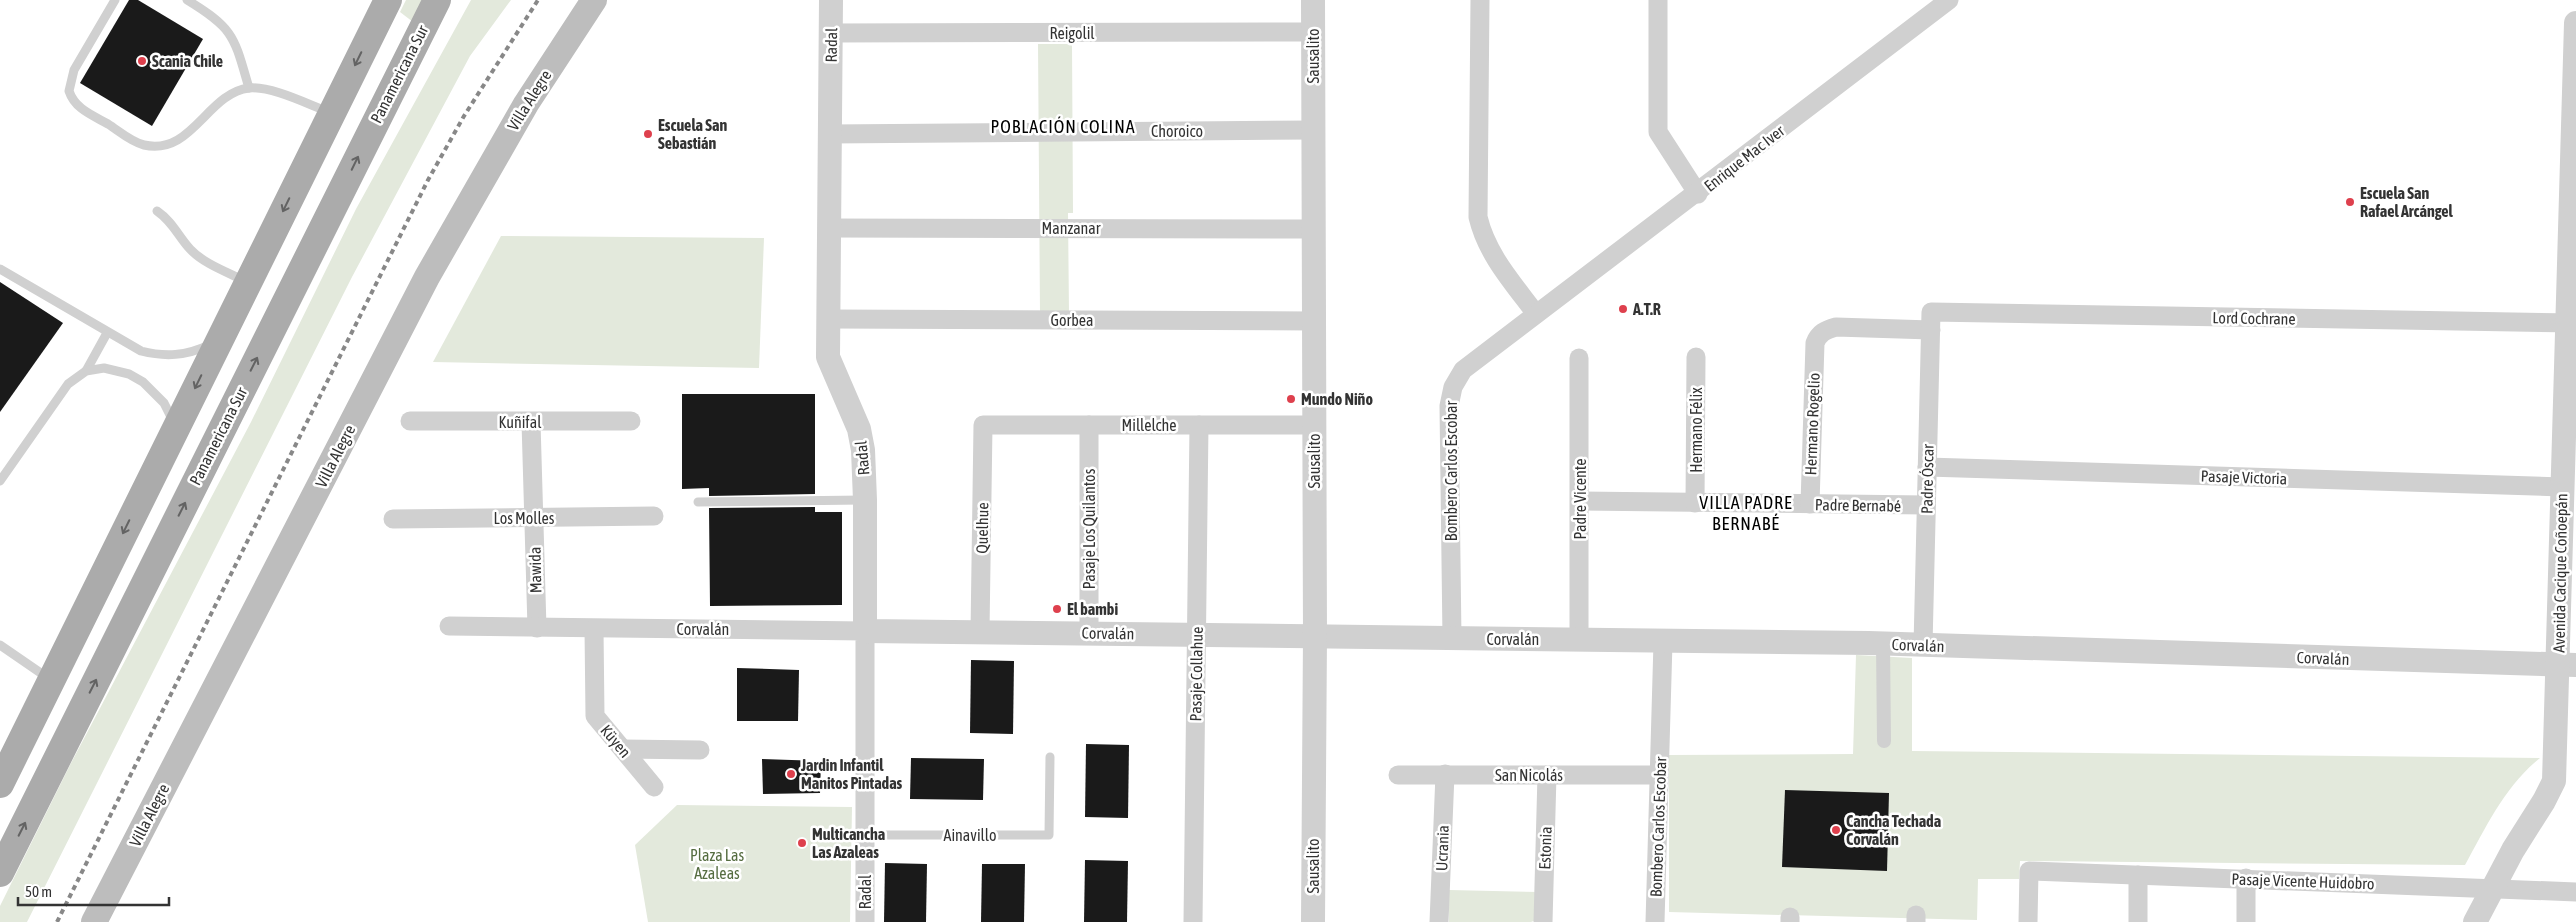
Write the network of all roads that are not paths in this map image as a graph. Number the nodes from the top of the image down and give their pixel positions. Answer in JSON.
{"nodes":[{"id":1,"x":115,"y":0,"type":"edge"},
{"id":2,"x":188,"y":0,"type":"edge"},
{"id":3,"x":388,"y":0,"type":"edge"},
{"id":4,"x":437,"y":0,"type":"edge"},
{"id":5,"x":594,"y":0,"type":"edge"},
{"id":6,"x":831,"y":0,"type":"edge"},
{"id":7,"x":1313,"y":0,"type":"edge"},
{"id":8,"x":1480,"y":0,"type":"edge"},
{"id":9,"x":1658,"y":0,"type":"edge"},
{"id":10,"x":1950,"y":0,"type":"edge"},
{"id":11,"x":2576,"y":23,"type":"edge"},
{"id":12,"x":371,"y":32,"type":"junction"},
{"id":13,"x":1313,"y":32,"type":"junction"},
{"id":14,"x":831,"y":33,"type":"junction"},
{"id":15,"x":409,"y":53,"type":"junction"},
{"id":16,"x":249,"y":88,"type":"junction"},
{"id":17,"x":331,"y":113,"type":"junction"},
{"id":18,"x":1313,"y":130,"type":"junction"},
{"id":19,"x":830,"y":134,"type":"junction"},
{"id":20,"x":1698,"y":194,"type":"junction"},
{"id":21,"x":157,"y":211,"type":"dead end"},
{"id":22,"x":829,"y":228,"type":"junction"},
{"id":23,"x":1314,"y":229,"type":"junction"},
{"id":24,"x":0,"y":269,"type":"edge"},
{"id":25,"x":247,"y":282,"type":"junction"},
{"id":26,"x":1536,"y":314,"type":"junction"},
{"id":27,"x":829,"y":319,"type":"junction"},
{"id":28,"x":1314,"y":321,"type":"junction"},
{"id":29,"x":1931,"y":321,"type":"junction"},
{"id":30,"x":2572,"y":323,"type":"edge"},
{"id":31,"x":107,"y":333,"type":"junction"},
{"id":32,"x":220,"y":338,"type":"junction"},
{"id":33,"x":1815,"y":343,"type":"joint"},
{"id":34,"x":1696,"y":357,"type":"dead end"},
{"id":35,"x":1579,"y":358,"type":"dead end"},
{"id":36,"x":86,"y":371,"type":"junction"},
{"id":37,"x":410,"y":421,"type":"dead end"},
{"id":38,"x":631,"y":421,"type":"dead end"},
{"id":39,"x":531,"y":422,"type":"junction"},
{"id":40,"x":983,"y":425,"type":"joint"},
{"id":41,"x":1089,"y":425,"type":"junction"},
{"id":42,"x":1199,"y":425,"type":"junction"},
{"id":43,"x":1314,"y":425,"type":"junction"},
{"id":44,"x":175,"y":429,"type":"junction"},
{"id":45,"x":1927,"y":466,"type":"junction"},
{"id":46,"x":0,"y":481,"type":"edge"},
{"id":47,"x":2562,"y":487,"type":"junction"},
{"id":48,"x":865,"y":500,"type":"junction"},
{"id":49,"x":1580,"y":501,"type":"junction"},
{"id":50,"x":698,"y":502,"type":"dead end"},
{"id":51,"x":1695,"y":503,"type":"junction"},
{"id":52,"x":1810,"y":504,"type":"junction"},
{"id":53,"x":1926,"y":505,"type":"junction"},
{"id":54,"x":654,"y":516,"type":"dead end"},
{"id":55,"x":534,"y":518,"type":"junction"},
{"id":56,"x":393,"y":519,"type":"dead end"},
{"id":57,"x":449,"y":626,"type":"dead end"},
{"id":58,"x":537,"y":628,"type":"junction"},
{"id":59,"x":594,"y":629,"type":"junction"},
{"id":60,"x":865,"y":631,"type":"junction"},
{"id":61,"x":980,"y":632,"type":"junction"},
{"id":62,"x":1089,"y":633,"type":"junction"},
{"id":63,"x":1197,"y":634,"type":"junction"},
{"id":64,"x":1315,"y":636,"type":"junction"},
{"id":65,"x":1452,"y":638,"type":"junction"},
{"id":66,"x":1579,"y":639,"type":"junction"},
{"id":67,"x":1663,"y":642,"type":"junction"},
{"id":68,"x":0,"y":644,"type":"edge"},
{"id":69,"x":1883,"y":644,"type":"junction"},
{"id":70,"x":1923,"y":646,"type":"junction"},
{"id":71,"x":2567,"y":665,"type":"edge"},
{"id":72,"x":50,"y":680,"type":"junction"},
{"id":73,"x":1884,"y":741,"type":"dead end"},
{"id":74,"x":623,"y":749,"type":"junction"},
{"id":75,"x":700,"y":750,"type":"dead end"},
{"id":76,"x":1050,"y":757,"type":"dead end"},
{"id":77,"x":1445,"y":774,"type":"junction"},
{"id":78,"x":1398,"y":775,"type":"dead end"},
{"id":79,"x":1548,"y":775,"type":"junction"},
{"id":80,"x":1659,"y":776,"type":"junction"},
{"id":81,"x":0,"y":784,"type":"edge"},
{"id":82,"x":654,"y":786,"type":"dead end"},
{"id":83,"x":865,"y":836,"type":"junction"},
{"id":84,"x":0,"y":873,"type":"edge"},
{"id":85,"x":2138,"y":875,"type":"junction"},
{"id":86,"x":2246,"y":878,"type":"junction"},
{"id":87,"x":2493,"y":887,"type":"junction"},
{"id":88,"x":2576,"y":892,"type":"edge"},
{"id":89,"x":94,"y":922,"type":"edge"},
{"id":90,"x":865,"y":922,"type":"edge"},
{"id":91,"x":1194,"y":922,"type":"edge"},
{"id":92,"x":1313,"y":922,"type":"edge"},
{"id":93,"x":1439,"y":922,"type":"edge"},
{"id":94,"x":1543,"y":922,"type":"edge"},
{"id":95,"x":1655,"y":922,"type":"edge"},
{"id":96,"x":2028,"y":922,"type":"edge"},
{"id":97,"x":2138,"y":922,"type":"edge"},
{"id":98,"x":2246,"y":922,"type":"edge"},
{"id":99,"x":2475,"y":922,"type":"edge"}],
"edges":[{"from":1,"to":16,"type":"lane"},
{"from":2,"to":16,"type":"lane"},
{"from":3,"to":12,"type":"main road"},
{"from":4,"to":15,"type":"main road","name":"Panamericana Sur"},
{"from":5,"to":89,"type":"main road","name":"Villa Alegre"},
{"from":6,"to":14,"type":"street","name":"Radal"},
{"from":7,"to":13,"type":"street","name":"Sausalito"},
{"from":8,"to":26,"type":"street"},
{"from":9,"to":20,"type":"street"},
{"from":10,"to":20,"type":"street","name":"Enrique Mac Iver"},
{"from":11,"to":30,"type":"street","name":"Avenida Cacique Coñoepán"},
{"from":12,"to":15,"type":"main road"},
{"from":12,"to":17,"type":"main road","one_way":true},
{"from":13,"to":14,"type":"street","name":"Reigolil"},
{"from":13,"to":18,"type":"street","name":"Sausalito"},
{"from":14,"to":19,"type":"street","name":"Radal"},
{"from":84,"to":15,"type":"main road","name":"Panamericana Sur","one_way":true},
{"from":16,"to":17,"type":"lane"},
{"from":17,"to":25,"type":"main road","one_way":true},
{"from":18,"to":19,"type":"street","name":"Choroico"},
{"from":18,"to":23,"type":"street","name":"Sausalito"},
{"from":19,"to":22,"type":"street","name":"Radal"},
{"from":20,"to":26,"type":"street","name":"Enrique Mac Iver"},
{"from":21,"to":25,"type":"lane"},
{"from":22,"to":23,"type":"street","name":"Manzanar"},
{"from":22,"to":27,"type":"street","name":"Radal"},
{"from":23,"to":28,"type":"street","name":"Sausalito"},
{"from":24,"to":31,"type":"lane"},
{"from":25,"to":32,"type":"main road"},
{"from":26,"to":65,"type":"street","name":"Bombero Carlos Escobar"},
{"from":27,"to":28,"type":"street","name":"Gorbea"},
{"from":27,"to":48,"type":"street","name":"Radal"},
{"from":28,"to":43,"type":"street","name":"Sausalito"},
{"from":29,"to":30,"type":"street","name":"Lord Cochrane"},
{"from":29,"to":33,"type":"street","name":"Lord Cochrane"},
{"from":29,"to":45,"type":"street","name":"Padre Óscar"},
{"from":30,"to":47,"type":"street","name":"Avenida Cacique Coñoepán"},
{"from":31,"to":32,"type":"lane"},
{"from":31,"to":36,"type":"lane"},
{"from":32,"to":44,"type":"main road","one_way":true},
{"from":33,"to":52,"type":"street","name":"Hermano Rogelio"},
{"from":34,"to":51,"type":"street","name":"Hermano Félix"},
{"from":35,"to":49,"type":"street","name":"Padre Vicente"},
{"from":36,"to":44,"type":"lane"},
{"from":36,"to":46,"type":"lane"},
{"from":37,"to":39,"type":"street","name":"Kuñifal"},
{"from":38,"to":39,"type":"street","name":"Kuñifal"},
{"from":39,"to":55,"type":"street","name":"Mawida"},
{"from":40,"to":41,"type":"street","name":"Millelche"},
{"from":40,"to":61,"type":"street","name":"Quelhue"},
{"from":41,"to":42,"type":"street","name":"Millelche"},
{"from":41,"to":62,"type":"street","name":"Pasaje Los Quilantos"},
{"from":42,"to":43,"type":"street","name":"Millelche"},
{"from":42,"to":63,"type":"street","name":"Pasaje Collahue"},
{"from":43,"to":64,"type":"street","name":"Sausalito"},
{"from":44,"to":72,"type":"main road","one_way":true},
{"from":45,"to":47,"type":"street","name":"Pasaje Victoria"},
{"from":45,"to":53,"type":"street","name":"Padre Óscar"},
{"from":47,"to":71,"type":"street","name":"Avenida Cacique Coñoepán"},
{"from":48,"to":50,"type":"lane"},
{"from":48,"to":60,"type":"street","name":"Radal"},
{"from":49,"to":51,"type":"street","name":"Padre Bernabé"},
{"from":49,"to":66,"type":"street","name":"Padre Vicente"},
{"from":51,"to":52,"type":"street","name":"Padre Bernabé"},
{"from":52,"to":53,"type":"street","name":"Padre Bernabé"},
{"from":53,"to":70,"type":"street","name":"Padre Óscar"},
{"from":54,"to":55,"type":"street","name":"Los Molles"},
{"from":55,"to":56,"type":"street","name":"Los Molles"},
{"from":55,"to":58,"type":"street","name":"Mawida"},
{"from":57,"to":58,"type":"street","name":"Corvalán"},
{"from":58,"to":59,"type":"street","name":"Corvalán"},
{"from":59,"to":60,"type":"street","name":"Corvalán"},
{"from":59,"to":74,"type":"street","name":"Küyen"},
{"from":60,"to":61,"type":"street","name":"Corvalán"},
{"from":60,"to":83,"type":"street","name":"Radal"},
{"from":61,"to":62,"type":"street","name":"Corvalán"},
{"from":62,"to":63,"type":"street","name":"Corvalán"},
{"from":63,"to":64,"type":"street","name":"Corvalán"},
{"from":63,"to":91,"type":"street","name":"Pasaje Collahue"},
{"from":64,"to":65,"type":"street","name":"Corvalán"},
{"from":64,"to":92,"type":"street","name":"Sausalito"},
{"from":65,"to":66,"type":"street","name":"Corvalán"},
{"from":66,"to":67,"type":"street","name":"Corvalán"},
{"from":67,"to":69,"type":"street","name":"Corvalán"},
{"from":67,"to":80,"type":"street","name":"Bombero Carlos Escobar"},
{"from":68,"to":72,"type":"lane"},
{"from":69,"to":70,"type":"street","name":"Corvalán"},
{"from":69,"to":73,"type":"street"},
{"from":70,"to":71,"type":"street","name":"Corvalán"},
{"from":71,"to":87,"type":"street","name":"Avenida Cacique Coñoepán"},
{"from":72,"to":81,"type":"main road"},
{"from":74,"to":75,"type":"street"},
{"from":74,"to":82,"type":"street","name":"Küyen"},
{"from":76,"to":83,"type":"lane","name":"Ainavillo"},
{"from":77,"to":78,"type":"street","name":"San Nicolás"},
{"from":77,"to":79,"type":"street","name":"San Nicolás"},
{"from":77,"to":93,"type":"street","name":"Ucrania"},
{"from":79,"to":80,"type":"street","name":"San Nicolás"},
{"from":79,"to":94,"type":"street","name":"Estonia"},
{"from":80,"to":95,"type":"street","name":"Bombero Carlos Escobar"},
{"from":83,"to":90,"type":"street","name":"Radal"},
{"from":85,"to":86,"type":"street","name":"Pasaje Vicente Huidobro"},
{"from":85,"to":96,"type":"street","name":"Pasaje Vicente Huidobro"},
{"from":85,"to":97,"type":"street"},
{"from":86,"to":87,"type":"street","name":"Pasaje Vicente Huidobro"},
{"from":86,"to":98,"type":"street"},
{"from":87,"to":88,"type":"street","name":"Pasaje Vicente Huidobro"},
{"from":87,"to":99,"type":"street","name":"Avenida Cacique Coñoepán"}]}
